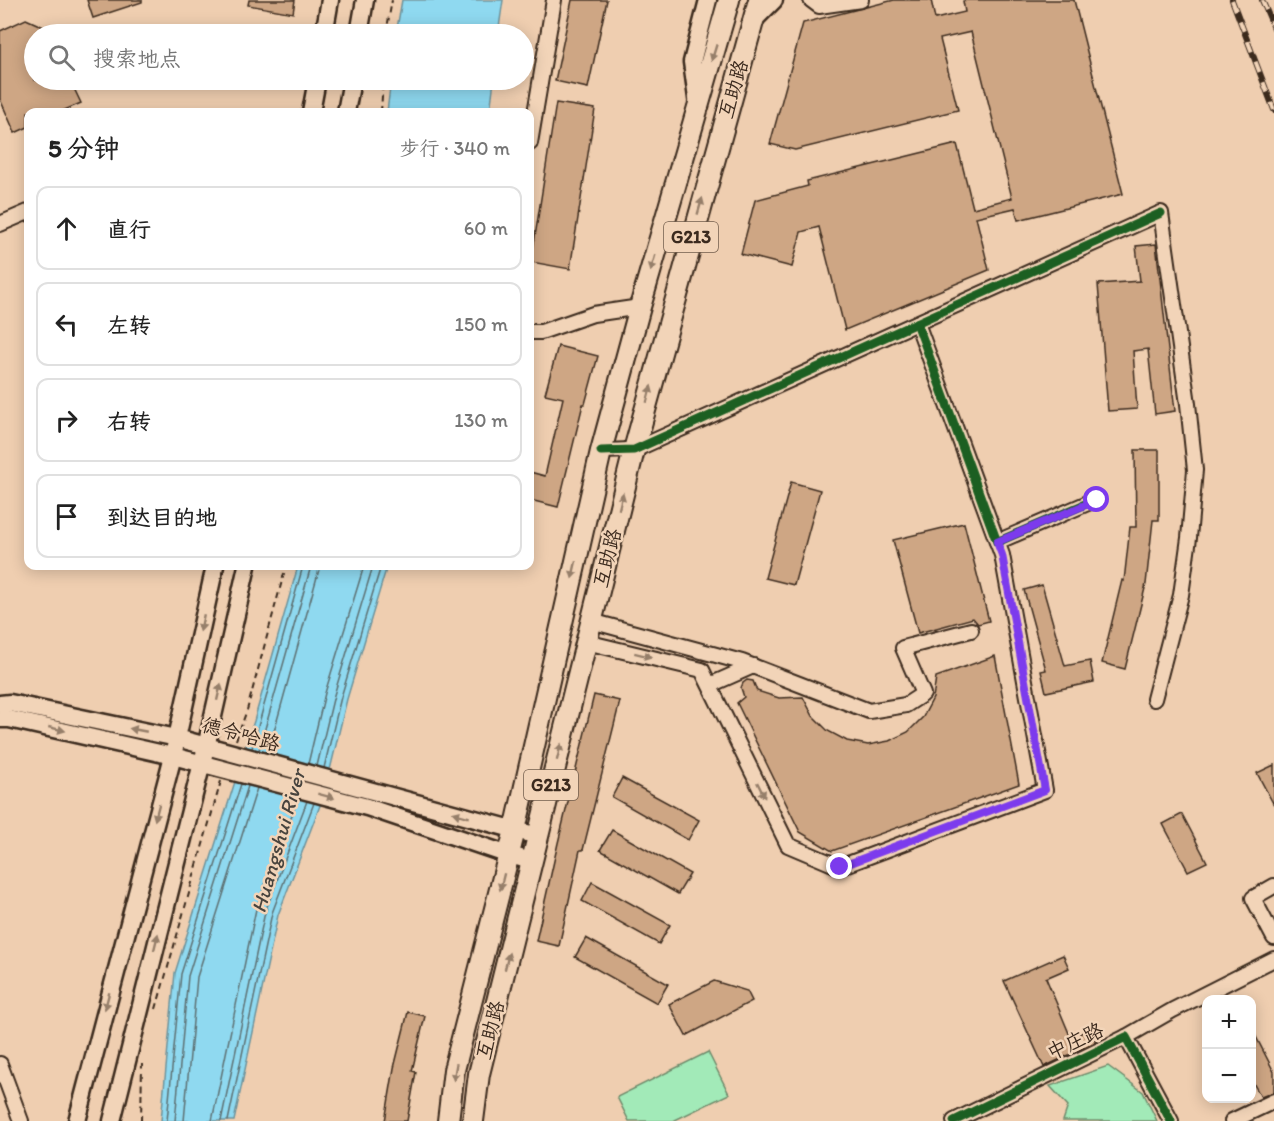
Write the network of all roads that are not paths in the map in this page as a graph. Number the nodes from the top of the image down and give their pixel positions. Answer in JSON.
{"nodes":[{"id":1,"x":330,"y":0,"type":"edge"},
{"id":2,"x":365,"y":0,"type":"edge"},
{"id":3,"x":554,"y":0,"type":"edge"},
{"id":4,"x":708,"y":0,"type":"edge"},
{"id":5,"x":729,"y":0,"type":"edge"},
{"id":6,"x":759,"y":0,"type":"edge"},
{"id":7,"x":774,"y":0,"type":"edge"},
{"id":8,"x":811,"y":0,"type":"edge"},
{"id":9,"x":861,"y":0,"type":"edge"},
{"id":10,"x":326,"y":24,"type":"edge"},
{"id":11,"x":361,"y":24,"type":"edge"},
{"id":12,"x":751,"y":24,"type":"junction"},
{"id":13,"x":315,"y":90,"type":"edge"},
{"id":14,"x":350,"y":90,"type":"edge"},
{"id":15,"x":698,"y":106,"type":"junction"},
{"id":16,"x":312,"y":108,"type":"edge"},
{"id":17,"x":347,"y":108,"type":"edge"},
{"id":18,"x":534,"y":119,"type":"edge"},
{"id":19,"x":24,"y":214,"type":"edge"},
{"id":20,"x":0,"y":224,"type":"edge"},
{"id":21,"x":640,"y":307,"type":"junction"},
{"id":22,"x":917,"y":322,"type":"junction"},
{"id":23,"x":534,"y":332,"type":"edge"},
{"id":24,"x":634,"y":450,"type":"junction"},
{"id":25,"x":601,"y":451,"type":"junction"},
{"id":26,"x":1097,"y":500,"type":"dead end"},
{"id":27,"x":997,"y":542,"type":"junction"},
{"id":28,"x":214,"y":570,"type":"edge"},
{"id":29,"x":246,"y":570,"type":"edge"},
{"id":30,"x":591,"y":621,"type":"junction"},
{"id":31,"x":971,"y":630,"type":"dead end"},
{"id":32,"x":586,"y":642,"type":"junction"},
{"id":33,"x":748,"y":664,"type":"junction"},
{"id":34,"x":710,"y":685,"type":"junction"},
{"id":35,"x":1154,"y":699,"type":"dead end"},
{"id":36,"x":0,"y":704,"type":"edge"},
{"id":37,"x":0,"y":719,"type":"edge"},
{"id":38,"x":177,"y":738,"type":"junction"},
{"id":39,"x":206,"y":747,"type":"junction"},
{"id":40,"x":172,"y":756,"type":"junction"},
{"id":41,"x":230,"y":760,"type":"junction"},
{"id":42,"x":201,"y":764,"type":"junction"},
{"id":43,"x":368,"y":798,"type":"junction"},
{"id":44,"x":515,"y":830,"type":"junction"},
{"id":45,"x":538,"y":836,"type":"junction"},
{"id":46,"x":509,"y":855,"type":"junction"},
{"id":47,"x":532,"y":861,"type":"junction"},
{"id":48,"x":1274,"y":886,"type":"edge"},
{"id":49,"x":1274,"y":938,"type":"edge"},
{"id":50,"x":1274,"y":959,"type":"edge"},
{"id":51,"x":1126,"y":1037,"type":"junction"},
{"id":52,"x":0,"y":1064,"type":"edge"},
{"id":53,"x":1274,"y":1101,"type":"edge"},
{"id":54,"x":21,"y":1121,"type":"edge"},
{"id":55,"x":77,"y":1121,"type":"edge"},
{"id":56,"x":112,"y":1121,"type":"edge"},
{"id":57,"x":448,"y":1121,"type":"edge"},
{"id":58,"x":473,"y":1121,"type":"edge"},
{"id":59,"x":954,"y":1121,"type":"edge"},
{"id":60,"x":1171,"y":1121,"type":"edge"},
{"id":61,"x":1232,"y":1121,"type":"edge"}],
"edges":[{"from":1,"to":10,"type":"main road"},
{"from":2,"to":11,"type":"main road"},
{"from":3,"to":18,"type":"street"},
{"from":4,"to":15,"type":"main road"},
{"from":5,"to":15,"type":"highway","name":"互助路","number":"G213","one_way":true},
{"from":6,"to":12,"type":"highway","name":"互助路","number":"G213"},
{"from":7,"to":12,"type":"main road"},
{"from":8,"to":9,"type":"street"},
{"from":24,"to":12,"type":"highway","name":"互助路","number":"G213","one_way":true},
{"from":13,"to":16,"type":"main road"},
{"from":14,"to":17,"type":"main road"},
{"from":15,"to":21,"type":"highway","name":"互助路","number":"G213","one_way":true},
{"from":19,"to":20,"type":"street"},
{"from":21,"to":23,"type":"street"},
{"from":21,"to":25,"type":"highway","name":"互助路","number":"G213"},
{"from":22,"to":24,"type":"street"},
{"from":22,"to":27,"type":"street"},
{"from":22,"to":35,"type":"street"},
{"from":24,"to":25,"type":"street"},
{"from":30,"to":24,"type":"highway","name":"互助路","number":"G213","one_way":true},
{"from":25,"to":44,"type":"highway","name":"互助路","number":"G213","one_way":true},
{"from":26,"to":27,"type":"street"},
{"from":34,"to":27,"type":"street","one_way":true},
{"from":28,"to":38,"type":"main road","one_way":true},
{"from":39,"to":29,"type":"main road","one_way":true},
{"from":30,"to":32,"type":"highway","name":"互助路","number":"G213"},
{"from":30,"to":33,"type":"street"},
{"from":31,"to":33,"type":"street"},
{"from":32,"to":34,"type":"street","one_way":true},
{"from":45,"to":32,"type":"highway","name":"互助路","number":"G213","one_way":true},
{"from":33,"to":34,"type":"street"},
{"from":38,"to":36,"type":"main road","name":"德令哈路","one_way":true},
{"from":37,"to":40,"type":"main road","name":"德令哈路","one_way":true},
{"from":38,"to":39,"type":"main road","name":"德令哈路"},
{"from":38,"to":40,"type":"main road"},
{"from":39,"to":41,"type":"main road","name":"德令哈路"},
{"from":39,"to":42,"type":"main road"},
{"from":40,"to":42,"type":"main road","name":"德令哈路"},
{"from":40,"to":55,"type":"main road","one_way":true},
{"from":41,"to":42,"type":"main road","name":"德令哈路"},
{"from":41,"to":43,"type":"main road","name":"德令哈路"},
{"from":56,"to":42,"type":"main road","one_way":true},
{"from":44,"to":43,"type":"main road","name":"德令哈路","one_way":true},
{"from":43,"to":46,"type":"main road","name":"德令哈路"},
{"from":44,"to":45,"type":"main road","name":"德令哈路"},
{"from":44,"to":46,"type":"highway","name":"互助路","number":"G213"},
{"from":45,"to":47,"type":"highway","name":"互助路","number":"G213"},
{"from":46,"to":47,"type":"main road","name":"德令哈路"},
{"from":46,"to":57,"type":"highway","name":"互助路","number":"G213","one_way":true},
{"from":58,"to":47,"type":"highway","name":"互助路","number":"G213","one_way":true},
{"from":48,"to":49,"type":"street"},
{"from":50,"to":51,"type":"street"},
{"from":51,"to":59,"type":"street","name":"中庄路"},
{"from":51,"to":60,"type":"street","name":"中庄路"},
{"from":52,"to":54,"type":"street"},
{"from":53,"to":61,"type":"street"}]}
